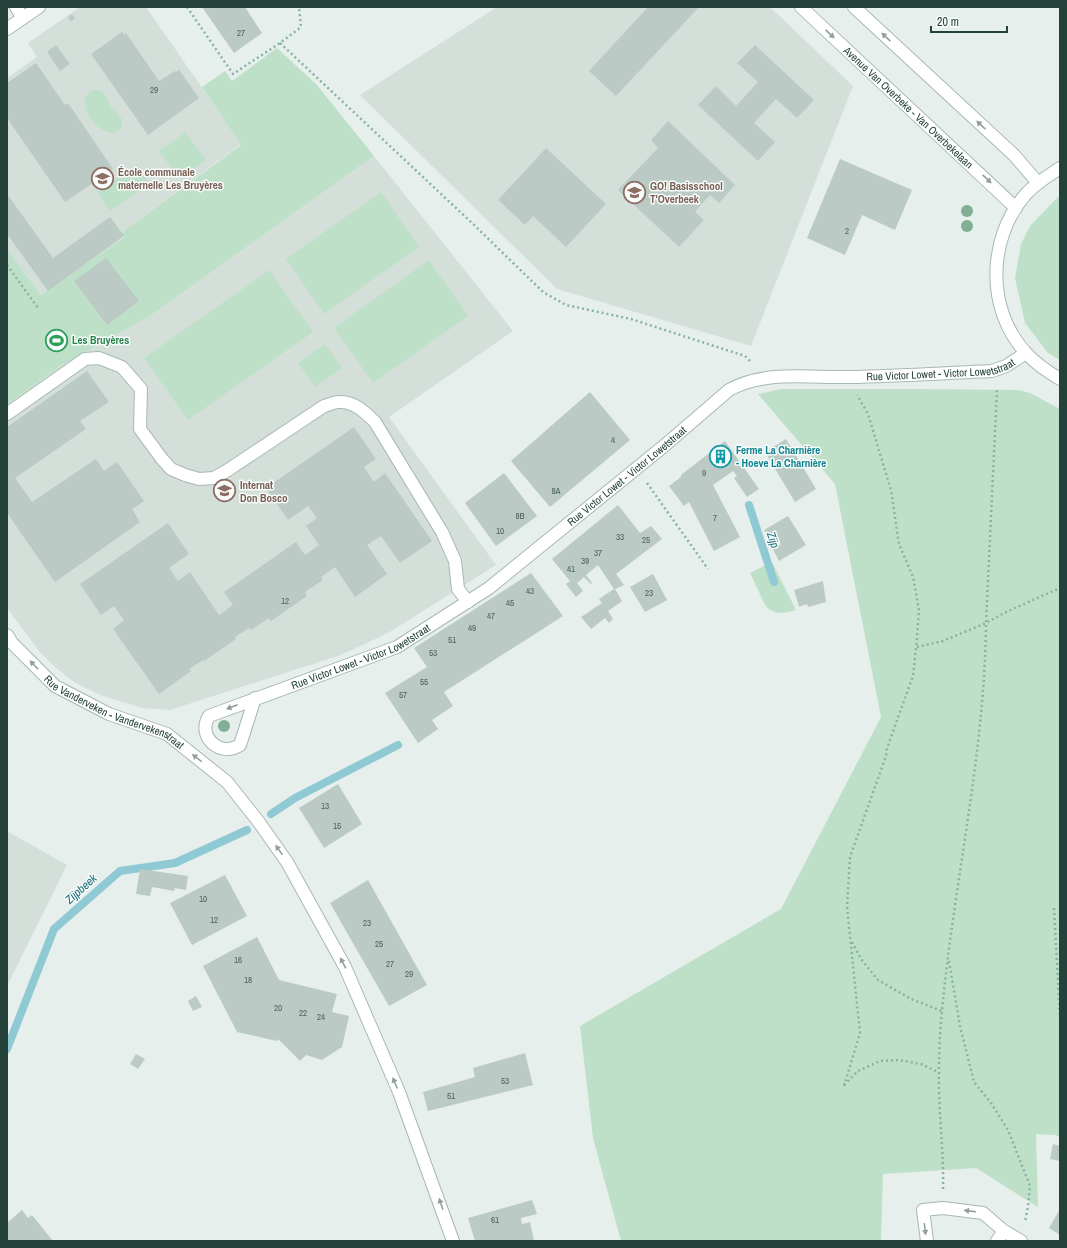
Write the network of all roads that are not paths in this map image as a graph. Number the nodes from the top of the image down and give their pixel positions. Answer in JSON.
{"nodes":[{"id":1,"x":16,"y":7,"type":"edge"},
{"id":2,"x":39,"y":7,"type":"edge"},
{"id":3,"x":801,"y":7,"type":"edge"},
{"id":4,"x":854,"y":7,"type":"edge"},
{"id":5,"x":23,"y":18,"type":"junction"},
{"id":6,"x":7,"y":29,"type":"edge"},
{"id":7,"x":1060,"y":168,"type":"edge"},
{"id":8,"x":1038,"y":183,"type":"junction"},
{"id":9,"x":1016,"y":208,"type":"junction"},
{"id":10,"x":1026,"y":353,"type":"junction"},
{"id":11,"x":1060,"y":379,"type":"edge"},
{"id":12,"x":7,"y":414,"type":"edge"},
{"id":13,"x":468,"y":602,"type":"junction"},
{"id":14,"x":7,"y":635,"type":"edge"},
{"id":15,"x":255,"y":698,"type":"junction"},
{"id":16,"x":1000,"y":1236,"type":"edge"},
{"id":17,"x":453,"y":1241,"type":"edge"},
{"id":18,"x":926,"y":1241,"type":"edge"},
{"id":19,"x":1021,"y":1241,"type":"edge"}],
"edges":[{"from":1,"to":5,"type":"street"},
{"from":2,"to":5,"type":"street"},
{"from":3,"to":9,"type":"street","name":"Avenue Van Overbeke - Van Overbekelaan","one_way":true},
{"from":8,"to":4,"type":"street","one_way":true},
{"from":5,"to":6,"type":"street"},
{"from":7,"to":8,"type":"street"},
{"from":8,"to":9,"type":"street"},
{"from":9,"to":10,"type":"street"},
{"from":10,"to":11,"type":"street"},
{"from":10,"to":13,"type":"street","name":"Rue Victor Lowet - Victor Lowetstraat"},
{"from":12,"to":13,"type":"street"},
{"from":13,"to":15,"type":"street","name":"Rue Victor Lowet - Victor Lowetstraat"},
{"from":17,"to":14,"type":"street","name":"Rue Vanderveken - Vandervekenstraat","one_way":true},
{"from":15,"to":15,"type":"street","name":"Rue Victor Lowet - Victor Lowetstraat","one_way":true},
{"from":16,"to":18,"type":"street","one_way":true},
{"from":16,"to":19,"type":"street"}]}
